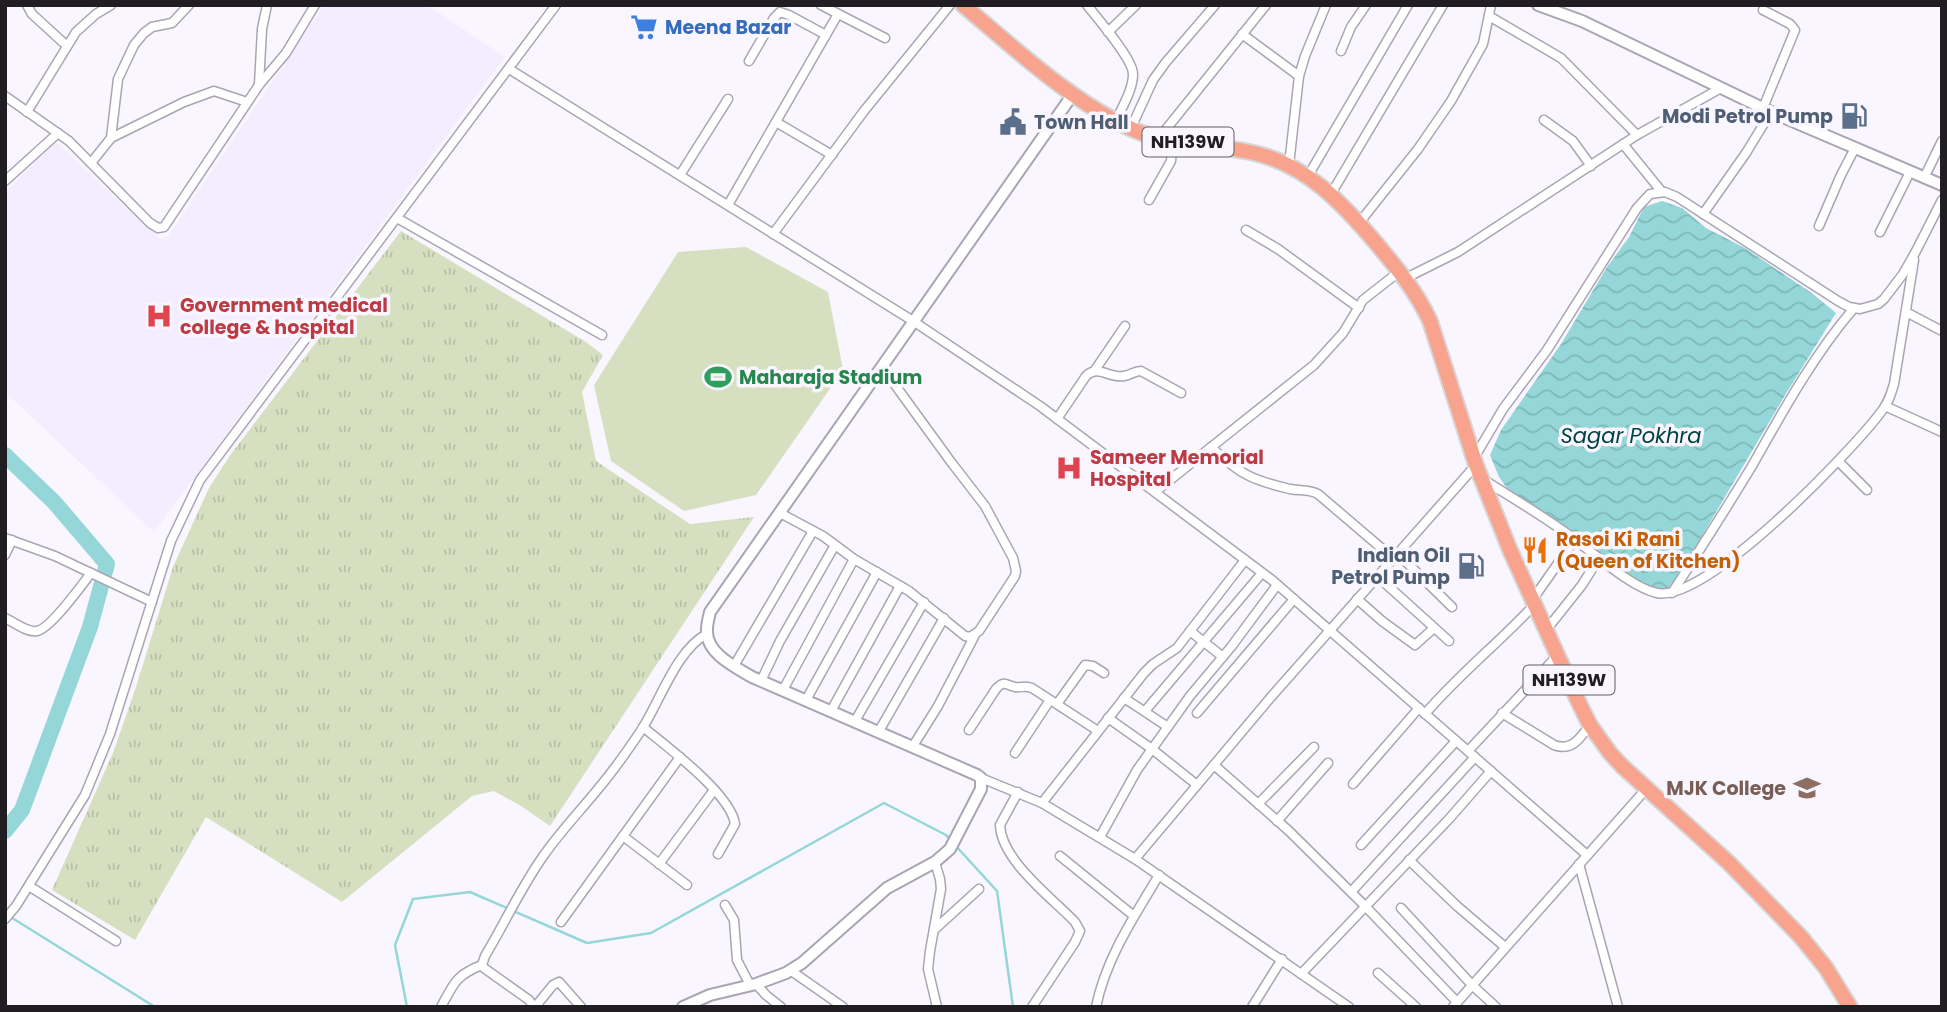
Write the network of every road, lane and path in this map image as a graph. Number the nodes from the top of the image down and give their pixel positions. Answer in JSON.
{"nodes":[{"id":1,"x":27,"y":5,"type":"edge"},
{"id":2,"x":89,"y":5,"type":"edge"},
{"id":3,"x":111,"y":5,"type":"edge"},
{"id":4,"x":189,"y":5,"type":"edge"},
{"id":5,"x":267,"y":5,"type":"edge"},
{"id":6,"x":315,"y":5,"type":"edge"},
{"id":7,"x":556,"y":5,"type":"edge"},
{"id":8,"x":821,"y":5,"type":"edge"},
{"id":9,"x":950,"y":5,"type":"edge"},
{"id":10,"x":962,"y":5,"type":"edge"},
{"id":11,"x":1087,"y":5,"type":"edge"},
{"id":12,"x":1136,"y":5,"type":"edge"},
{"id":13,"x":1200,"y":5,"type":"edge"},
{"id":14,"x":1215,"y":5,"type":"edge"},
{"id":15,"x":1266,"y":5,"type":"edge"},
{"id":16,"x":1326,"y":5,"type":"edge"},
{"id":17,"x":1366,"y":5,"type":"edge"},
{"id":18,"x":1408,"y":5,"type":"edge"},
{"id":19,"x":1443,"y":5,"type":"edge"},
{"id":20,"x":1491,"y":5,"type":"edge"},
{"id":21,"x":1538,"y":5,"type":"edge"},
{"id":22,"x":1763,"y":10,"type":"dead end"},
{"id":23,"x":1208,"y":13,"type":"junction"},
{"id":24,"x":96,"y":14,"type":"junction"},
{"id":25,"x":838,"y":14,"type":"junction"},
{"id":26,"x":1489,"y":16,"type":"junction"},
{"id":27,"x":1108,"y":32,"type":"junction"},
{"id":28,"x":1242,"y":34,"type":"junction"},
{"id":29,"x":826,"y":35,"type":"junction"},
{"id":30,"x":885,"y":38,"type":"dead end"},
{"id":31,"x":67,"y":46,"type":"junction"},
{"id":32,"x":1341,"y":51,"type":"dead end"},
{"id":33,"x":749,"y":61,"type":"dead end"},
{"id":34,"x":509,"y":69,"type":"junction"},
{"id":35,"x":1299,"y":76,"type":"junction"},
{"id":36,"x":258,"y":85,"type":"junction"},
{"id":37,"x":1721,"y":88,"type":"junction"},
{"id":38,"x":1073,"y":94,"type":"junction"},
{"id":39,"x":5,"y":96,"type":"edge"},
{"id":40,"x":728,"y":99,"type":"dead end"},
{"id":41,"x":247,"y":102,"type":"junction"},
{"id":42,"x":1767,"y":110,"type":"junction"},
{"id":43,"x":27,"y":112,"type":"junction"},
{"id":44,"x":1544,"y":120,"type":"dead end"},
{"id":45,"x":1116,"y":121,"type":"junction"},
{"id":46,"x":776,"y":122,"type":"junction"},
{"id":47,"x":1131,"y":128,"type":"junction"},
{"id":48,"x":58,"y":133,"type":"junction"},
{"id":49,"x":1637,"y":135,"type":"junction"},
{"id":50,"x":111,"y":138,"type":"junction"},
{"id":51,"x":1166,"y":139,"type":"junction"},
{"id":52,"x":1942,"y":141,"type":"edge"},
{"id":53,"x":1623,"y":144,"type":"junction"},
{"id":54,"x":1855,"y":148,"type":"junction"},
{"id":55,"x":832,"y":155,"type":"junction"},
{"id":56,"x":91,"y":163,"type":"junction"},
{"id":57,"x":1289,"y":165,"type":"junction"},
{"id":58,"x":1591,"y":166,"type":"junction"},
{"id":59,"x":1910,"y":172,"type":"junction"},
{"id":60,"x":680,"y":175,"type":"junction"},
{"id":61,"x":1308,"y":176,"type":"junction"},
{"id":62,"x":1924,"y":178,"type":"junction"},
{"id":63,"x":5,"y":181,"type":"edge"},
{"id":64,"x":1942,"y":186,"type":"edge"},
{"id":65,"x":1662,"y":192,"type":"junction"},
{"id":66,"x":1331,"y":194,"type":"junction"},
{"id":67,"x":1149,"y":200,"type":"dead end"},
{"id":68,"x":1942,"y":200,"type":"edge"},
{"id":69,"x":728,"y":205,"type":"junction"},
{"id":70,"x":1703,"y":214,"type":"junction"},
{"id":71,"x":397,"y":218,"type":"junction"},
{"id":72,"x":1359,"y":223,"type":"junction"},
{"id":73,"x":1819,"y":226,"type":"dead end"},
{"id":74,"x":1246,"y":230,"type":"dead end"},
{"id":75,"x":1880,"y":232,"type":"dead end"},
{"id":76,"x":773,"y":234,"type":"junction"},
{"id":77,"x":1915,"y":253,"type":"junction"},
{"id":78,"x":1403,"y":275,"type":"junction"},
{"id":79,"x":1359,"y":308,"type":"junction"},
{"id":80,"x":1854,"y":308,"type":"junction"},
{"id":81,"x":1906,"y":312,"type":"junction"},
{"id":82,"x":913,"y":321,"type":"junction"},
{"id":83,"x":1125,"y":326,"type":"dead end"},
{"id":84,"x":1942,"y":331,"type":"edge"},
{"id":85,"x":602,"y":335,"type":"dead end"},
{"id":86,"x":882,"y":367,"type":"junction"},
{"id":87,"x":1095,"y":370,"type":"junction"},
{"id":88,"x":1181,"y":393,"type":"dead end"},
{"id":89,"x":1885,"y":406,"type":"junction"},
{"id":90,"x":1057,"y":419,"type":"junction"},
{"id":91,"x":1942,"y":432,"type":"edge"},
{"id":92,"x":1211,"y":447,"type":"junction"},
{"id":93,"x":1838,"y":460,"type":"junction"},
{"id":94,"x":1477,"y":467,"type":"junction"},
{"id":95,"x":1867,"y":490,"type":"dead end"},
{"id":96,"x":1155,"y":492,"type":"junction"},
{"id":97,"x":780,"y":513,"type":"junction"},
{"id":98,"x":813,"y":531,"type":"junction"},
{"id":99,"x":8,"y":539,"type":"edge"},
{"id":100,"x":1575,"y":539,"type":"junction"},
{"id":101,"x":835,"y":545,"type":"junction"},
{"id":102,"x":5,"y":555,"type":"edge"},
{"id":103,"x":1395,"y":556,"type":"junction"},
{"id":104,"x":1599,"y":558,"type":"junction"},
{"id":105,"x":854,"y":559,"type":"junction"},
{"id":106,"x":1245,"y":560,"type":"junction"},
{"id":107,"x":877,"y":572,"type":"junction"},
{"id":108,"x":1262,"y":573,"type":"junction"},
{"id":109,"x":94,"y":574,"type":"junction"},
{"id":110,"x":1377,"y":576,"type":"junction"},
{"id":111,"x":1277,"y":585,"type":"junction"},
{"id":112,"x":900,"y":586,"type":"junction"},
{"id":113,"x":1672,"y":593,"type":"junction"},
{"id":114,"x":1294,"y":599,"type":"junction"},
{"id":115,"x":1356,"y":599,"type":"junction"},
{"id":116,"x":1534,"y":601,"type":"junction"},
{"id":117,"x":152,"y":602,"type":"junction"},
{"id":118,"x":924,"y":602,"type":"junction"},
{"id":119,"x":1452,"y":607,"type":"dead end"},
{"id":120,"x":5,"y":618,"type":"edge"},
{"id":121,"x":944,"y":618,"type":"junction"},
{"id":122,"x":1434,"y":628,"type":"junction"},
{"id":123,"x":1547,"y":629,"type":"junction"},
{"id":124,"x":1329,"y":630,"type":"junction"},
{"id":125,"x":1190,"y":631,"type":"junction"},
{"id":126,"x":707,"y":634,"type":"junction"},
{"id":127,"x":975,"y":635,"type":"junction"},
{"id":128,"x":1449,"y":641,"type":"dead end"},
{"id":129,"x":1205,"y":643,"type":"junction"},
{"id":130,"x":1558,"y":655,"type":"junction"},
{"id":131,"x":1223,"y":657,"type":"junction"},
{"id":132,"x":734,"y":666,"type":"junction"},
{"id":133,"x":1104,"y":673,"type":"dead end"},
{"id":134,"x":761,"y":681,"type":"junction"},
{"id":135,"x":783,"y":690,"type":"junction"},
{"id":136,"x":1124,"y":698,"type":"junction"},
{"id":137,"x":806,"y":700,"type":"junction"},
{"id":138,"x":1053,"y":702,"type":"junction"},
{"id":139,"x":831,"y":710,"type":"junction"},
{"id":140,"x":1146,"y":711,"type":"junction"},
{"id":141,"x":1422,"y":711,"type":"junction"},
{"id":142,"x":1197,"y":713,"type":"dead end"},
{"id":143,"x":1502,"y":713,"type":"junction"},
{"id":144,"x":1108,"y":718,"type":"junction"},
{"id":145,"x":855,"y":721,"type":"junction"},
{"id":146,"x":1590,"y":725,"type":"junction"},
{"id":147,"x":643,"y":727,"type":"junction"},
{"id":148,"x":1168,"y":727,"type":"junction"},
{"id":149,"x":970,"y":730,"type":"dead end"},
{"id":150,"x":879,"y":731,"type":"junction"},
{"id":151,"x":1098,"y":731,"type":"junction"},
{"id":152,"x":1456,"y":741,"type":"junction"},
{"id":153,"x":914,"y":746,"type":"junction"},
{"id":154,"x":1314,"y":747,"type":"dead end"},
{"id":155,"x":1152,"y":749,"type":"junction"},
{"id":156,"x":1015,"y":753,"type":"dead end"},
{"id":157,"x":1471,"y":754,"type":"junction"},
{"id":158,"x":680,"y":757,"type":"junction"},
{"id":159,"x":1328,"y":763,"type":"dead end"},
{"id":160,"x":1214,"y":765,"type":"junction"},
{"id":161,"x":1491,"y":771,"type":"junction"},
{"id":162,"x":981,"y":778,"type":"junction"},
{"id":163,"x":1353,"y":784,"type":"dead end"},
{"id":164,"x":1197,"y":785,"type":"junction"},
{"id":165,"x":1647,"y":788,"type":"junction"},
{"id":166,"x":714,"y":790,"type":"junction"},
{"id":167,"x":1018,"y":792,"type":"junction"},
{"id":168,"x":1042,"y":803,"type":"junction"},
{"id":169,"x":1258,"y":804,"type":"junction"},
{"id":170,"x":1277,"y":821,"type":"junction"},
{"id":171,"x":622,"y":836,"type":"junction"},
{"id":172,"x":1100,"y":838,"type":"junction"},
{"id":173,"x":1362,"y":845,"type":"dead end"},
{"id":174,"x":718,"y":854,"type":"dead end"},
{"id":175,"x":1587,"y":855,"type":"junction"},
{"id":176,"x":1060,"y":856,"type":"dead end"},
{"id":177,"x":1135,"y":859,"type":"junction"},
{"id":178,"x":1409,"y":859,"type":"junction"},
{"id":179,"x":935,"y":862,"type":"junction"},
{"id":180,"x":659,"y":864,"type":"junction"},
{"id":181,"x":1579,"y":864,"type":"junction"},
{"id":182,"x":1159,"y":875,"type":"junction"},
{"id":183,"x":687,"y":885,"type":"dead end"},
{"id":184,"x":29,"y":886,"type":"junction"},
{"id":185,"x":979,"y":889,"type":"dead end"},
{"id":186,"x":1351,"y":892,"type":"junction"},
{"id":187,"x":725,"y":905,"type":"dead end"},
{"id":188,"x":1365,"y":906,"type":"junction"},
{"id":189,"x":1401,"y":908,"type":"dead end"},
{"id":190,"x":1134,"y":916,"type":"junction"},
{"id":191,"x":5,"y":919,"type":"edge"},
{"id":192,"x":561,"y":922,"type":"dead end"},
{"id":193,"x":934,"y":930,"type":"junction"},
{"id":194,"x":116,"y":941,"type":"dead end"},
{"id":195,"x":1505,"y":947,"type":"junction"},
{"id":196,"x":1282,"y":959,"type":"junction"},
{"id":197,"x":482,"y":965,"type":"junction"},
{"id":198,"x":790,"y":970,"type":"junction"},
{"id":199,"x":1378,"y":973,"type":"dead end"},
{"id":200,"x":1301,"y":974,"type":"junction"},
{"id":201,"x":753,"y":984,"type":"junction"},
{"id":202,"x":1472,"y":985,"type":"junction"},
{"id":203,"x":1455,"y":1004,"type":"edge"},
{"id":204,"x":775,"y":1005,"type":"edge"},
{"id":205,"x":441,"y":1007,"type":"edge"},
{"id":206,"x":535,"y":1007,"type":"edge"},
{"id":207,"x":581,"y":1007,"type":"edge"},
{"id":208,"x":683,"y":1007,"type":"edge"},
{"id":209,"x":844,"y":1007,"type":"edge"},
{"id":210,"x":937,"y":1007,"type":"edge"},
{"id":211,"x":1032,"y":1007,"type":"edge"},
{"id":212,"x":1096,"y":1007,"type":"edge"},
{"id":213,"x":1252,"y":1007,"type":"edge"},
{"id":214,"x":1349,"y":1007,"type":"edge"},
{"id":215,"x":1416,"y":1007,"type":"edge"},
{"id":216,"x":1496,"y":1007,"type":"edge"},
{"id":217,"x":1618,"y":1007,"type":"edge"},
{"id":218,"x":1850,"y":1007,"type":"edge"}],
"edges":[{"from":1,"to":31,"type":"street"},
{"from":2,"to":24,"type":"street"},
{"from":3,"to":24,"type":"street"},
{"from":4,"to":50,"type":"street"},
{"from":5,"to":36,"type":"street"},
{"from":6,"to":36,"type":"street"},
{"from":7,"to":34,"type":"street"},
{"from":8,"to":25,"type":"street"},
{"from":9,"to":55,"type":"street"},
{"from":10,"to":38,"type":"highway","number":"NH139W"},
{"from":11,"to":27,"type":"street"},
{"from":12,"to":27,"type":"street"},
{"from":13,"to":23,"type":"street"},
{"from":14,"to":23,"type":"street"},
{"from":15,"to":28,"type":"street"},
{"from":16,"to":35,"type":"street"},
{"from":17,"to":32,"type":"street"},
{"from":18,"to":61,"type":"street"},
{"from":19,"to":66,"type":"street"},
{"from":20,"to":26,"type":"street"},
{"from":21,"to":37,"type":"street"},
{"from":22,"to":42,"type":"street"},
{"from":23,"to":47,"type":"street"},
{"from":24,"to":31,"type":"street"},
{"from":25,"to":29,"type":"street"},
{"from":25,"to":30,"type":"street"},
{"from":26,"to":49,"type":"street"},
{"from":26,"to":72,"type":"street"},
{"from":27,"to":45,"type":"street"},
{"from":28,"to":35,"type":"street"},
{"from":28,"to":51,"type":"street"},
{"from":29,"to":33,"type":"street"},
{"from":29,"to":46,"type":"street"},
{"from":31,"to":43,"type":"street"},
{"from":34,"to":60,"type":"street"},
{"from":34,"to":71,"type":"street"},
{"from":35,"to":57,"type":"street"},
{"from":36,"to":41,"type":"street"},
{"from":37,"to":42,"type":"street"},
{"from":37,"to":49,"type":"street"},
{"from":38,"to":45,"type":"highway","number":"NH139W"},
{"from":38,"to":82,"type":"street"},
{"from":39,"to":43,"type":"street"},
{"from":40,"to":60,"type":"street"},
{"from":41,"to":50,"type":"street"},
{"from":41,"to":56,"type":"street"},
{"from":42,"to":54,"type":"street"},
{"from":42,"to":70,"type":"street"},
{"from":43,"to":48,"type":"street"},
{"from":44,"to":58,"type":"street"},
{"from":45,"to":47,"type":"highway","number":"NH139W"},
{"from":46,"to":55,"type":"street"},
{"from":46,"to":69,"type":"street"},
{"from":47,"to":51,"type":"highway","number":"NH139W"},
{"from":48,"to":56,"type":"street"},
{"from":48,"to":63,"type":"street"},
{"from":49,"to":53,"type":"street"},
{"from":50,"to":56,"type":"street"},
{"from":51,"to":57,"type":"highway","number":"NH139W"},
{"from":51,"to":67,"type":"street"},
{"from":52,"to":62,"type":"street"},
{"from":53,"to":58,"type":"street"},
{"from":53,"to":65,"type":"street"},
{"from":54,"to":59,"type":"street"},
{"from":54,"to":73,"type":"street"},
{"from":55,"to":76,"type":"street"},
{"from":57,"to":61,"type":"highway","number":"NH139W"},
{"from":58,"to":78,"type":"street"},
{"from":59,"to":62,"type":"street"},
{"from":59,"to":75,"type":"street"},
{"from":60,"to":69,"type":"street"},
{"from":61,"to":66,"type":"highway","number":"NH139W"},
{"from":62,"to":64,"type":"street"},
{"from":65,"to":70,"type":"street"},
{"from":65,"to":94,"type":"street"},
{"from":66,"to":72,"type":"highway","number":"NH139W"},
{"from":68,"to":77,"type":"street"},
{"from":69,"to":76,"type":"street"},
{"from":70,"to":80,"type":"street"},
{"from":71,"to":85,"type":"street"},
{"from":71,"to":117,"type":"street"},
{"from":72,"to":78,"type":"highway","number":"NH139W"},
{"from":74,"to":79,"type":"street"},
{"from":76,"to":82,"type":"street"},
{"from":77,"to":80,"type":"street"},
{"from":77,"to":81,"type":"street"},
{"from":78,"to":79,"type":"street"},
{"from":78,"to":94,"type":"highway","number":"NH139W"},
{"from":79,"to":92,"type":"street"},
{"from":80,"to":113,"type":"street"},
{"from":81,"to":84,"type":"street"},
{"from":81,"to":89,"type":"street"},
{"from":82,"to":86,"type":"street"},
{"from":82,"to":90,"type":"street"},
{"from":83,"to":87,"type":"street"},
{"from":86,"to":97,"type":"street"},
{"from":86,"to":127,"type":"street"},
{"from":87,"to":88,"type":"street"},
{"from":87,"to":90,"type":"street"},
{"from":89,"to":91,"type":"street"},
{"from":89,"to":93,"type":"street"},
{"from":90,"to":96,"type":"street"},
{"from":92,"to":96,"type":"street"},
{"from":92,"to":103,"type":"street"},
{"from":93,"to":95,"type":"street"},
{"from":93,"to":113,"type":"street"},
{"from":94,"to":100,"type":"street"},
{"from":94,"to":103,"type":"street"},
{"from":94,"to":116,"type":"highway","number":"NH139W"},
{"from":96,"to":106,"type":"street"},
{"from":97,"to":98,"type":"street"},
{"from":97,"to":126,"type":"street"},
{"from":98,"to":101,"type":"street"},
{"from":98,"to":132,"type":"street"},
{"from":99,"to":102,"type":"street"},
{"from":99,"to":109,"type":"street"},
{"from":100,"to":104,"type":"street"},
{"from":100,"to":116,"type":"street"},
{"from":101,"to":105,"type":"street"},
{"from":101,"to":134,"type":"street"},
{"from":103,"to":110,"type":"street"},
{"from":103,"to":119,"type":"street"},
{"from":104,"to":113,"type":"street"},
{"from":104,"to":123,"type":"street"},
{"from":105,"to":107,"type":"street"},
{"from":105,"to":135,"type":"street"},
{"from":106,"to":108,"type":"street"},
{"from":106,"to":125,"type":"street"},
{"from":107,"to":112,"type":"street"},
{"from":107,"to":137,"type":"street"},
{"from":108,"to":111,"type":"street"},
{"from":108,"to":129,"type":"street"},
{"from":109,"to":117,"type":"street"},
{"from":109,"to":120,"type":"street"},
{"from":110,"to":115,"type":"street"},
{"from":110,"to":122,"type":"street"},
{"from":111,"to":114,"type":"street"},
{"from":111,"to":131,"type":"street"},
{"from":112,"to":118,"type":"street"},
{"from":112,"to":139,"type":"street"},
{"from":114,"to":124,"type":"street"},
{"from":114,"to":142,"type":"street"},
{"from":115,"to":122,"type":"street"},
{"from":115,"to":124,"type":"street"},
{"from":116,"to":123,"type":"highway","number":"NH139W"},
{"from":116,"to":141,"type":"street"},
{"from":117,"to":184,"type":"street"},
{"from":118,"to":121,"type":"street"},
{"from":118,"to":145,"type":"street"},
{"from":121,"to":127,"type":"street"},
{"from":121,"to":150,"type":"street"},
{"from":122,"to":128,"type":"street"},
{"from":123,"to":130,"type":"highway","number":"NH139W"},
{"from":124,"to":141,"type":"street"},
{"from":124,"to":160,"type":"street"},
{"from":125,"to":129,"type":"street"},
{"from":125,"to":136,"type":"street"},
{"from":126,"to":132,"type":"street"},
{"from":126,"to":147,"type":"street"},
{"from":127,"to":153,"type":"street"},
{"from":129,"to":131,"type":"street"},
{"from":129,"to":140,"type":"street"},
{"from":130,"to":143,"type":"street"},
{"from":130,"to":146,"type":"highway","number":"NH139W"},
{"from":131,"to":148,"type":"street"},
{"from":132,"to":134,"type":"street"},
{"from":133,"to":138,"type":"street"},
{"from":134,"to":135,"type":"street"},
{"from":135,"to":137,"type":"street"},
{"from":136,"to":140,"type":"street"},
{"from":136,"to":144,"type":"street"},
{"from":137,"to":139,"type":"street"},
{"from":138,"to":149,"type":"street"},
{"from":138,"to":151,"type":"street"},
{"from":138,"to":156,"type":"street"},
{"from":139,"to":145,"type":"street"},
{"from":140,"to":148,"type":"street"},
{"from":141,"to":152,"type":"street"},
{"from":141,"to":163,"type":"street"},
{"from":143,"to":146,"type":"street"},
{"from":143,"to":157,"type":"street"},
{"from":144,"to":151,"type":"street"},
{"from":144,"to":155,"type":"street"},
{"from":145,"to":150,"type":"street"},
{"from":146,"to":165,"type":"highway","number":"NH139W"},
{"from":147,"to":158,"type":"street"},
{"from":147,"to":197,"type":"street"},
{"from":148,"to":155,"type":"street"},
{"from":150,"to":153,"type":"street"},
{"from":151,"to":168,"type":"street"},
{"from":152,"to":157,"type":"street"},
{"from":152,"to":173,"type":"street"},
{"from":153,"to":162,"type":"street"},
{"from":154,"to":169,"type":"street"},
{"from":155,"to":164,"type":"street"},
{"from":155,"to":172,"type":"street"},
{"from":157,"to":161,"type":"street"},
{"from":157,"to":186,"type":"street"},
{"from":158,"to":166,"type":"street"},
{"from":158,"to":171,"type":"street"},
{"from":159,"to":170,"type":"street"},
{"from":160,"to":164,"type":"street"},
{"from":160,"to":169,"type":"street"},
{"from":161,"to":175,"type":"street"},
{"from":161,"to":178,"type":"street"},
{"from":162,"to":167,"type":"street"},
{"from":162,"to":179,"type":"street"},
{"from":164,"to":177,"type":"street"},
{"from":165,"to":175,"type":"street"},
{"from":165,"to":218,"type":"highway","number":"NH139W"},
{"from":166,"to":174,"type":"street"},
{"from":166,"to":180,"type":"street"},
{"from":167,"to":168,"type":"street"},
{"from":167,"to":211,"type":"street"},
{"from":168,"to":172,"type":"street"},
{"from":169,"to":170,"type":"street"},
{"from":170,"to":186,"type":"street"},
{"from":171,"to":180,"type":"street"},
{"from":171,"to":192,"type":"street"},
{"from":172,"to":177,"type":"street"},
{"from":175,"to":181,"type":"street"},
{"from":176,"to":190,"type":"street"},
{"from":177,"to":182,"type":"street"},
{"from":178,"to":188,"type":"street"},
{"from":178,"to":195,"type":"street"},
{"from":179,"to":193,"type":"street"},
{"from":179,"to":198,"type":"street"},
{"from":180,"to":183,"type":"street"},
{"from":181,"to":195,"type":"street"},
{"from":181,"to":217,"type":"street"},
{"from":182,"to":190,"type":"street"},
{"from":182,"to":196,"type":"street"},
{"from":184,"to":191,"type":"street"},
{"from":184,"to":194,"type":"street"},
{"from":185,"to":193,"type":"street"},
{"from":186,"to":188,"type":"street"},
{"from":187,"to":201,"type":"street"},
{"from":188,"to":200,"type":"street"},
{"from":188,"to":203,"type":"street"},
{"from":189,"to":202,"type":"street"},
{"from":190,"to":212,"type":"street"},
{"from":193,"to":210,"type":"street"},
{"from":195,"to":202,"type":"street"},
{"from":196,"to":200,"type":"street"},
{"from":196,"to":213,"type":"street"},
{"from":197,"to":205,"type":"street"},
{"from":197,"to":206,"type":"street"},
{"from":198,"to":201,"type":"street"},
{"from":198,"to":209,"type":"street"},
{"from":199,"to":215,"type":"street"},
{"from":200,"to":214,"type":"street"},
{"from":201,"to":204,"type":"street"},
{"from":201,"to":208,"type":"street"},
{"from":202,"to":203,"type":"street"},
{"from":202,"to":216,"type":"street"},
{"from":206,"to":207,"type":"street"}]}
